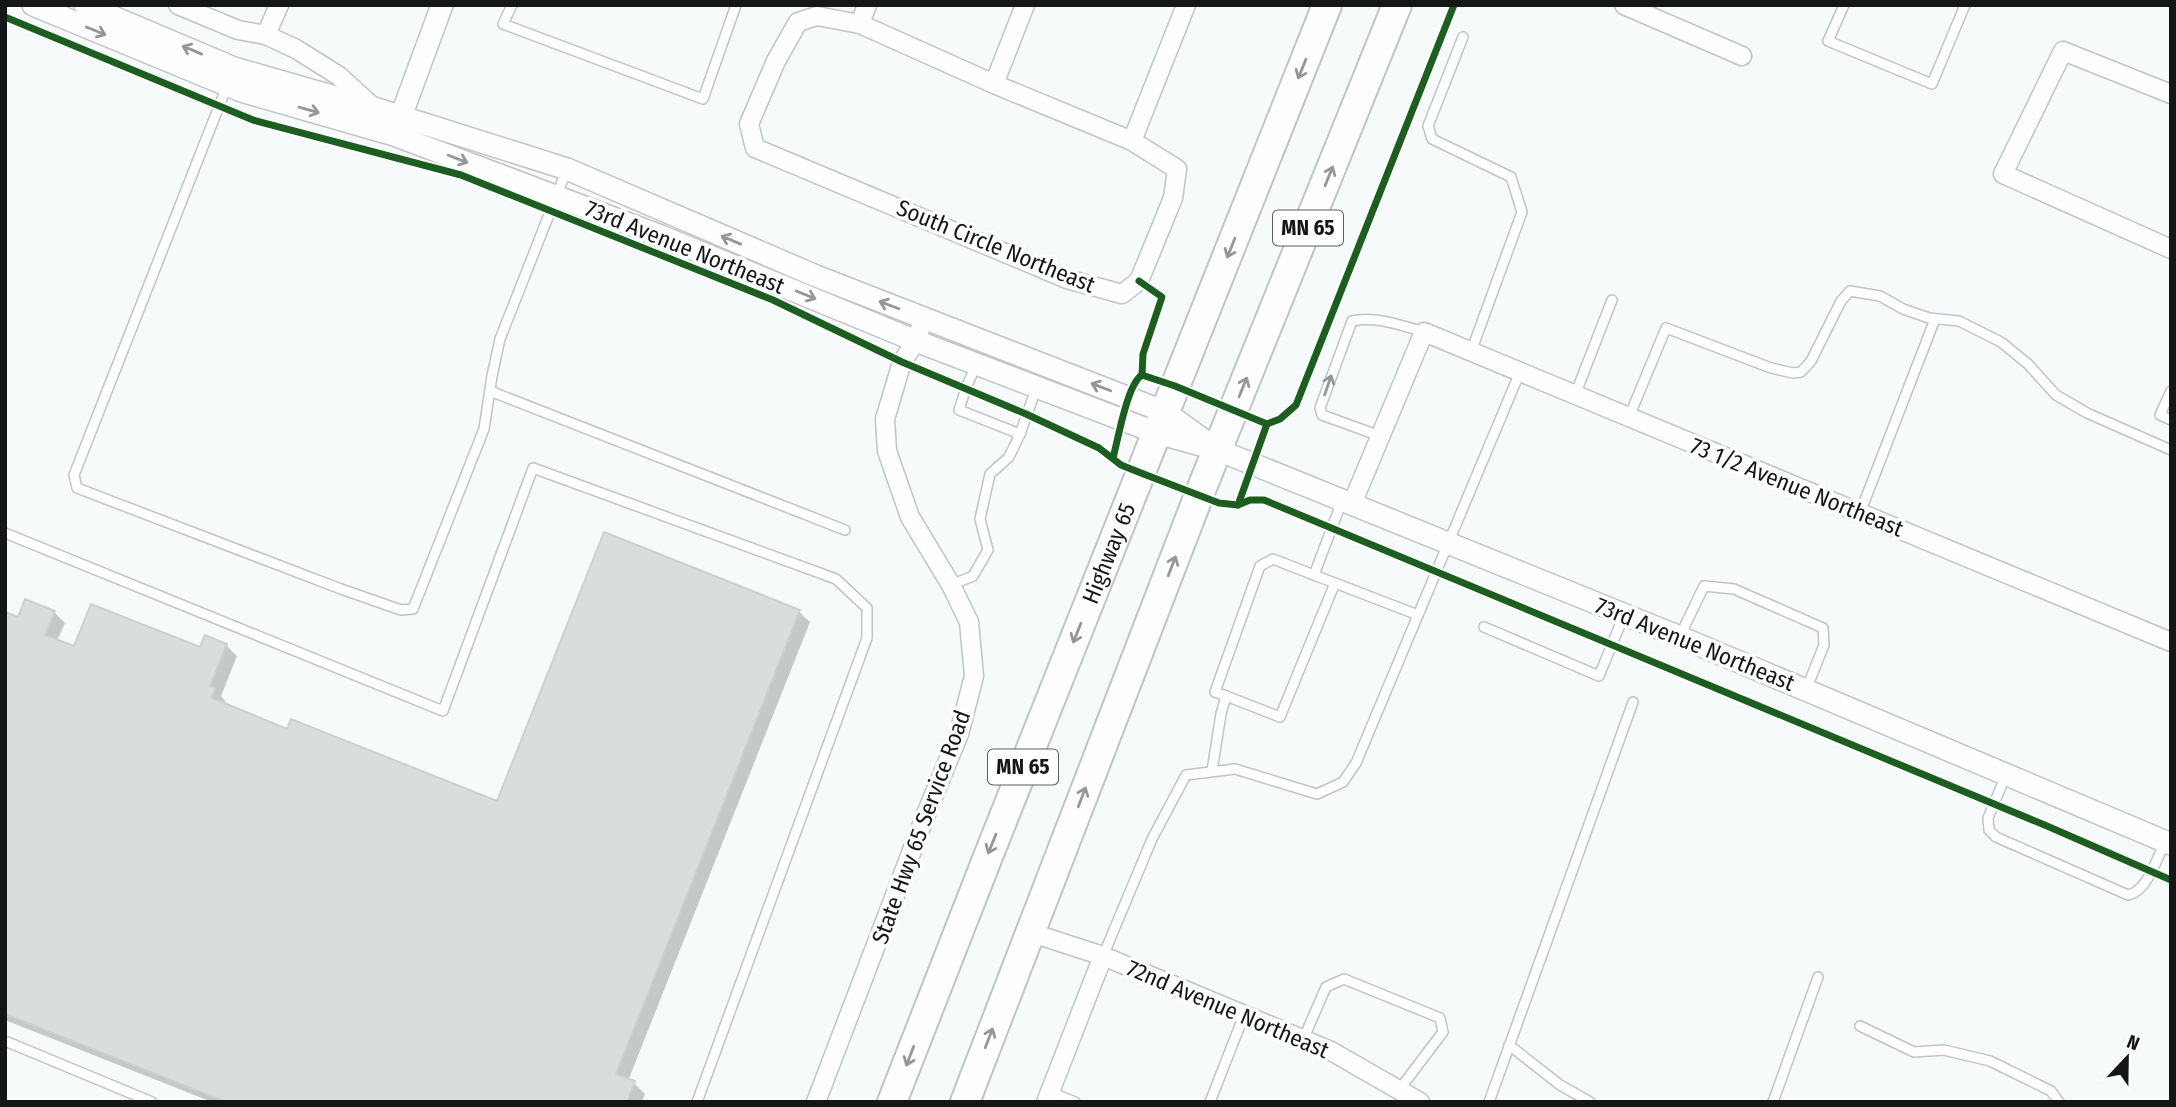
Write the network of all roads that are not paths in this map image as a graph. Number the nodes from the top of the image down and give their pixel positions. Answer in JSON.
{"nodes":[{"id":1,"x":33,"y":5,"type":"edge"},
{"id":2,"x":85,"y":5,"type":"edge"},
{"id":3,"x":178,"y":5,"type":"edge"},
{"id":4,"x":279,"y":5,"type":"edge"},
{"id":5,"x":442,"y":5,"type":"edge"},
{"id":6,"x":512,"y":5,"type":"edge"},
{"id":7,"x":736,"y":5,"type":"edge"},
{"id":8,"x":867,"y":5,"type":"edge"},
{"id":9,"x":1025,"y":5,"type":"edge"},
{"id":10,"x":1186,"y":5,"type":"edge"},
{"id":11,"x":1328,"y":5,"type":"edge"},
{"id":12,"x":1397,"y":5,"type":"edge"},
{"id":13,"x":1625,"y":5,"type":"edge"},
{"id":14,"x":1844,"y":5,"type":"edge"},
{"id":15,"x":1965,"y":5,"type":"edge"},
{"id":16,"x":860,"y":24,"type":"junction"},
{"id":17,"x":266,"y":35,"type":"junction"},
{"id":18,"x":1463,"y":37,"type":"dead end"},
{"id":19,"x":1742,"y":56,"type":"dead end"},
{"id":20,"x":231,"y":76,"type":"junction"},
{"id":21,"x":994,"y":84,"type":"junction"},
{"id":22,"x":2171,"y":93,"type":"edge"},
{"id":23,"x":374,"y":108,"type":"junction"},
{"id":24,"x":397,"y":126,"type":"junction"},
{"id":25,"x":1132,"y":141,"type":"junction"},
{"id":26,"x":567,"y":169,"type":"junction"},
{"id":27,"x":556,"y":196,"type":"junction"},
{"id":28,"x":2171,"y":250,"type":"edge"},
{"id":29,"x":1612,"y":300,"type":"dead end"},
{"id":30,"x":924,"y":318,"type":"junction"},
{"id":31,"x":1935,"y":319,"type":"junction"},
{"id":32,"x":1424,"y":332,"type":"junction"},
{"id":33,"x":916,"y":341,"type":"junction"},
{"id":34,"x":1471,"y":352,"type":"junction"},
{"id":35,"x":977,"y":364,"type":"junction"},
{"id":36,"x":1520,"y":372,"type":"junction"},
{"id":37,"x":1037,"y":387,"type":"junction"},
{"id":38,"x":490,"y":391,"type":"junction"},
{"id":39,"x":2171,"y":391,"type":"edge"},
{"id":40,"x":1575,"y":395,"type":"junction"},
{"id":41,"x":1629,"y":417,"type":"junction"},
{"id":42,"x":2171,"y":420,"type":"edge"},
{"id":43,"x":1161,"y":423,"type":"junction"},
{"id":44,"x":1020,"y":434,"type":"junction"},
{"id":45,"x":1380,"y":436,"type":"junction"},
{"id":46,"x":1218,"y":450,"type":"junction"},
{"id":47,"x":2171,"y":450,"type":"edge"},
{"id":48,"x":1347,"y":503,"type":"junction"},
{"id":49,"x":1860,"y":513,"type":"junction"},
{"id":50,"x":845,"y":530,"type":"dead end"},
{"id":51,"x":5,"y":533,"type":"edge"},
{"id":52,"x":1448,"y":543,"type":"junction"},
{"id":53,"x":1314,"y":575,"type":"junction"},
{"id":54,"x":1335,"y":583,"type":"junction"},
{"id":55,"x":951,"y":585,"type":"junction"},
{"id":56,"x":1418,"y":615,"type":"junction"},
{"id":57,"x":1624,"y":615,"type":"junction"},
{"id":58,"x":1484,"y":627,"type":"dead end"},
{"id":59,"x":1680,"y":637,"type":"junction"},
{"id":60,"x":2171,"y":642,"type":"edge"},
{"id":61,"x":1806,"y":690,"type":"junction"},
{"id":62,"x":1226,"y":696,"type":"junction"},
{"id":63,"x":1633,"y":702,"type":"dead end"},
{"id":64,"x":1212,"y":771,"type":"junction"},
{"id":65,"x":2007,"y":773,"type":"junction"},
{"id":66,"x":2168,"y":843,"type":"edge"},
{"id":67,"x":1029,"y":932,"type":"junction"},
{"id":68,"x":1103,"y":956,"type":"junction"},
{"id":69,"x":1818,"y":977,"type":"dead end"},
{"id":70,"x":1244,"y":1015,"type":"junction"},
{"id":71,"x":1860,"y":1027,"type":"dead end"},
{"id":72,"x":1303,"y":1040,"type":"junction"},
{"id":73,"x":5,"y":1041,"type":"edge"},
{"id":74,"x":1509,"y":1045,"type":"junction"},
{"id":75,"x":1399,"y":1090,"type":"junction"},
{"id":76,"x":1048,"y":1097,"type":"edge"},
{"id":77,"x":152,"y":1102,"type":"edge"},
{"id":78,"x":697,"y":1102,"type":"edge"},
{"id":79,"x":816,"y":1102,"type":"edge"},
{"id":80,"x":892,"y":1102,"type":"edge"},
{"id":81,"x":965,"y":1102,"type":"edge"},
{"id":82,"x":1075,"y":1102,"type":"edge"},
{"id":83,"x":1210,"y":1102,"type":"edge"},
{"id":84,"x":1420,"y":1102,"type":"edge"},
{"id":85,"x":1489,"y":1102,"type":"edge"},
{"id":86,"x":1590,"y":1102,"type":"edge"},
{"id":87,"x":1773,"y":1102,"type":"edge"},
{"id":88,"x":2059,"y":1102,"type":"edge"}],
"edges":[{"from":1,"to":20,"type":"street","name":"73rd Avenue Northeast","one_way":true},
{"from":20,"to":2,"type":"street","name":"73rd Avenue Northeast","one_way":true},
{"from":3,"to":17,"type":"street","name":"73rd Avenue Northeast"},
{"from":4,"to":17,"type":"street"},
{"from":5,"to":24,"type":"street"},
{"from":6,"to":7,"type":"lane"},
{"from":8,"to":16,"type":"street"},
{"from":9,"to":21,"type":"street"},
{"from":10,"to":25,"type":"street"},
{"from":11,"to":43,"type":"highway","name":"Highway 65","number":"MN 65","one_way":true},
{"from":46,"to":12,"type":"highway","number":"MN 65","one_way":true},
{"from":13,"to":19,"type":"street"},
{"from":14,"to":15,"type":"lane"},
{"from":16,"to":21,"type":"street","name":"South Circle Northeast"},
{"from":16,"to":25,"type":"street","name":"South Circle Northeast"},
{"from":17,"to":23,"type":"street","name":"73rd Avenue Northeast"},
{"from":18,"to":34,"type":"lane"},
{"from":20,"to":23,"type":"street","name":"73rd Avenue Northeast"},
{"from":20,"to":24,"type":"street","name":"73rd Avenue Northeast","one_way":true},
{"from":20,"to":38,"type":"lane"},
{"from":21,"to":25,"type":"street","name":"South Circle Northeast"},
{"from":22,"to":28,"type":"street"},
{"from":23,"to":24,"type":"street","name":"73rd Avenue Northeast"},
{"from":24,"to":26,"type":"street","name":"73rd Avenue Northeast"},
{"from":24,"to":27,"type":"street","name":"73rd Avenue Northeast","one_way":true},
{"from":26,"to":27,"type":"lane"},
{"from":30,"to":26,"type":"street","name":"73rd Avenue Northeast","one_way":true},
{"from":27,"to":33,"type":"street","name":"73rd Avenue Northeast","one_way":true},
{"from":27,"to":38,"type":"lane"},
{"from":29,"to":40,"type":"lane"},
{"from":30,"to":33,"type":"street","name":"State Hwy 65 Service Road"},
{"from":43,"to":30,"type":"street","name":"73rd Avenue Northeast","one_way":true},
{"from":31,"to":41,"type":"lane"},
{"from":31,"to":47,"type":"lane"},
{"from":31,"to":49,"type":"lane"},
{"from":32,"to":34,"type":"street","name":"73 1/2 Avenue Northeast"},
{"from":32,"to":45,"type":"street"},
{"from":45,"to":32,"type":"lane","one_way":true},
{"from":33,"to":35,"type":"street","name":"73rd Avenue Northeast"},
{"from":33,"to":55,"type":"street","name":"State Hwy 65 Service Road"},
{"from":34,"to":36,"type":"street","name":"73 1/2 Avenue Northeast"},
{"from":35,"to":37,"type":"street","name":"73rd Avenue Northeast"},
{"from":35,"to":44,"type":"lane"},
{"from":36,"to":40,"type":"street","name":"73 1/2 Avenue Northeast"},
{"from":36,"to":52,"type":"lane"},
{"from":37,"to":43,"type":"street","name":"73rd Avenue Northeast"},
{"from":37,"to":44,"type":"lane"},
{"from":38,"to":50,"type":"lane"},
{"from":39,"to":42,"type":"lane"},
{"from":40,"to":41,"type":"street","name":"73 1/2 Avenue Northeast"},
{"from":41,"to":49,"type":"street","name":"73 1/2 Avenue Northeast"},
{"from":43,"to":46,"type":"street","name":"73rd Avenue Northeast"},
{"from":43,"to":80,"type":"highway","name":"Highway 65","number":"MN 65","one_way":true},
{"from":44,"to":55,"type":"lane"},
{"from":45,"to":48,"type":"street"},
{"from":46,"to":48,"type":"street","name":"73rd Avenue Northeast"},
{"from":67,"to":46,"type":"highway","number":"MN 65","one_way":true},
{"from":48,"to":52,"type":"street","name":"73rd Avenue Northeast"},
{"from":48,"to":53,"type":"lane"},
{"from":49,"to":60,"type":"street","name":"73 1/2 Avenue Northeast"},
{"from":51,"to":78,"type":"lane"},
{"from":52,"to":56,"type":"lane"},
{"from":52,"to":57,"type":"street","name":"73rd Avenue Northeast"},
{"from":53,"to":54,"type":"lane"},
{"from":53,"to":62,"type":"lane"},
{"from":54,"to":56,"type":"lane"},
{"from":54,"to":62,"type":"lane"},
{"from":55,"to":79,"type":"street","name":"State Hwy 65 Service Road"},
{"from":56,"to":64,"type":"lane"},
{"from":57,"to":58,"type":"lane"},
{"from":57,"to":59,"type":"street","name":"73rd Avenue Northeast"},
{"from":59,"to":61,"type":"street","name":"73rd Avenue Northeast"},
{"from":59,"to":61,"type":"lane"},
{"from":61,"to":65,"type":"street","name":"73rd Avenue Northeast"},
{"from":62,"to":64,"type":"lane"},
{"from":63,"to":74,"type":"lane"},
{"from":64,"to":68,"type":"lane"},
{"from":65,"to":66,"type":"street","name":"73rd Avenue Northeast"},
{"from":65,"to":66,"type":"lane"},
{"from":67,"to":68,"type":"street","name":"72nd Avenue Northeast"},
{"from":81,"to":67,"type":"highway","number":"MN 65","one_way":true},
{"from":68,"to":70,"type":"street","name":"72nd Avenue Northeast"},
{"from":68,"to":76,"type":"street"},
{"from":69,"to":87,"type":"lane"},
{"from":70,"to":72,"type":"street","name":"72nd Avenue Northeast"},
{"from":70,"to":83,"type":"lane"},
{"from":71,"to":88,"type":"lane"},
{"from":72,"to":75,"type":"street","name":"72nd Avenue Northeast"},
{"from":72,"to":75,"type":"lane"},
{"from":73,"to":77,"type":"lane"},
{"from":74,"to":85,"type":"lane"},
{"from":74,"to":86,"type":"lane"},
{"from":75,"to":84,"type":"street","name":"72nd Avenue Northeast"},
{"from":76,"to":82,"type":"lane"}]}
